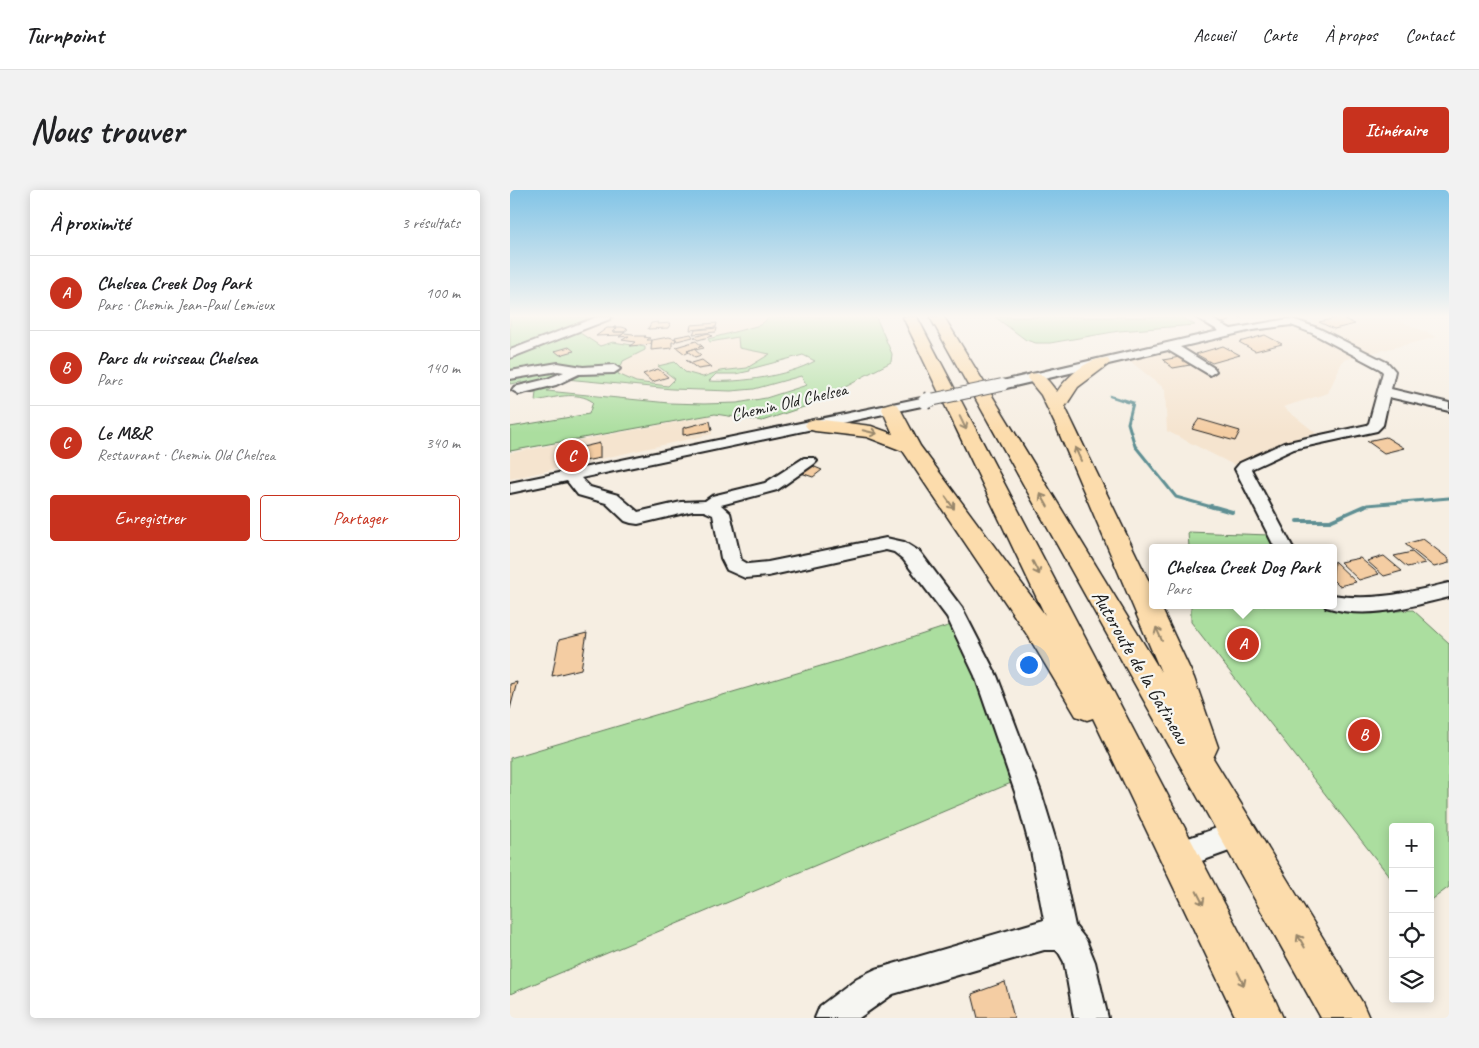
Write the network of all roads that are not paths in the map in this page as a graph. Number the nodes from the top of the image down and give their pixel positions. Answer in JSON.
{"nodes":[{"id":1,"x":929,"y":356,"type":"edge"},
{"id":2,"x":960,"y":356,"type":"edge"},
{"id":3,"x":1119,"y":356,"type":"edge"},
{"id":4,"x":1134,"y":356,"type":"edge"},
{"id":5,"x":1185,"y":356,"type":"edge"},
{"id":6,"x":1362,"y":356,"type":"edge"},
{"id":7,"x":1102,"y":363,"type":"junction"},
{"id":8,"x":570,"y":369,"type":"junction"},
{"id":9,"x":614,"y":370,"type":"dead end"},
{"id":10,"x":1210,"y":371,"type":"dead end"},
{"id":11,"x":510,"y":375,"type":"edge"},
{"id":12,"x":1029,"y":375,"type":"junction"},
{"id":13,"x":517,"y":386,"type":"edge"},
{"id":14,"x":1385,"y":392,"type":"junction"},
{"id":15,"x":897,"y":403,"type":"junction"},
{"id":16,"x":1056,"y":406,"type":"junction"},
{"id":17,"x":1449,"y":407,"type":"edge"},
{"id":18,"x":815,"y":425,"type":"junction"},
{"id":19,"x":910,"y":447,"type":"junction"},
{"id":20,"x":654,"y":457,"type":"junction"},
{"id":21,"x":810,"y":461,"type":"dead end"},
{"id":22,"x":596,"y":470,"type":"junction"},
{"id":23,"x":570,"y":475,"type":"junction"},
{"id":24,"x":510,"y":488,"type":"edge"},
{"id":25,"x":584,"y":491,"type":"junction"},
{"id":26,"x":708,"y":506,"type":"junction"},
{"id":27,"x":1282,"y":544,"type":"edge"},
{"id":28,"x":1449,"y":590,"type":"edge"},
{"id":29,"x":1337,"y":603,"type":"edge"},
{"id":30,"x":1218,"y":799,"type":"junction"},
{"id":31,"x":1239,"y":834,"type":"junction"},
{"id":32,"x":1178,"y":855,"type":"junction"},
{"id":33,"x":1062,"y":936,"type":"junction"},
{"id":34,"x":832,"y":1018,"type":"edge"},
{"id":35,"x":1091,"y":1018,"type":"edge"},
{"id":36,"x":1260,"y":1018,"type":"edge"},
{"id":37,"x":1346,"y":1018,"type":"edge"}],
"edges":[{"from":1,"to":32,"type":"highway","one_way":true},
{"from":30,"to":2,"type":"highway","name":"Autoroute de la Gatineau","one_way":true},
{"from":3,"to":12,"type":"street","name":"Chemin Old Chelsea"},
{"from":4,"to":7,"type":"street","name":"Chemin Old Chelsea"},
{"from":5,"to":10,"type":"street"},
{"from":6,"to":14,"type":"street"},
{"from":7,"to":12,"type":"street","name":"Chemin Old Chelsea"},
{"from":7,"to":16,"type":"highway"},
{"from":8,"to":9,"type":"street"},
{"from":8,"to":11,"type":"street"},
{"from":8,"to":13,"type":"street"},
{"from":12,"to":15,"type":"street","name":"Chemin Old Chelsea","bridge":true},
{"from":12,"to":16,"type":"highway"},
{"from":14,"to":17,"type":"street"},
{"from":14,"to":27,"type":"street"},
{"from":15,"to":18,"type":"street","name":"Chemin Old Chelsea"},
{"from":15,"to":19,"type":"highway"},
{"from":15,"to":20,"type":"street","name":"Chemin Old Chelsea"},
{"from":30,"to":16,"type":"highway","one_way":true},
{"from":18,"to":19,"type":"highway","one_way":true},
{"from":18,"to":20,"type":"street","name":"Chemin Old Chelsea"},
{"from":19,"to":32,"type":"highway","one_way":true},
{"from":20,"to":22,"type":"street","name":"Chemin Old Chelsea"},
{"from":21,"to":26,"type":"street"},
{"from":22,"to":23,"type":"street","name":"Chemin Old Chelsea"},
{"from":22,"to":25,"type":"street"},
{"from":23,"to":24,"type":"street","name":"Chemin Old Chelsea"},
{"from":23,"to":25,"type":"street"},
{"from":25,"to":26,"type":"street"},
{"from":26,"to":33,"type":"street"},
{"from":28,"to":29,"type":"street"},
{"from":30,"to":31,"type":"highway","name":"Autoroute de la Gatineau"},
{"from":31,"to":32,"type":"street"},
{"from":37,"to":31,"type":"highway","name":"Autoroute de la Gatineau","one_way":true},
{"from":32,"to":36,"type":"highway","one_way":true},
{"from":33,"to":34,"type":"street"},
{"from":33,"to":35,"type":"street"}]}
